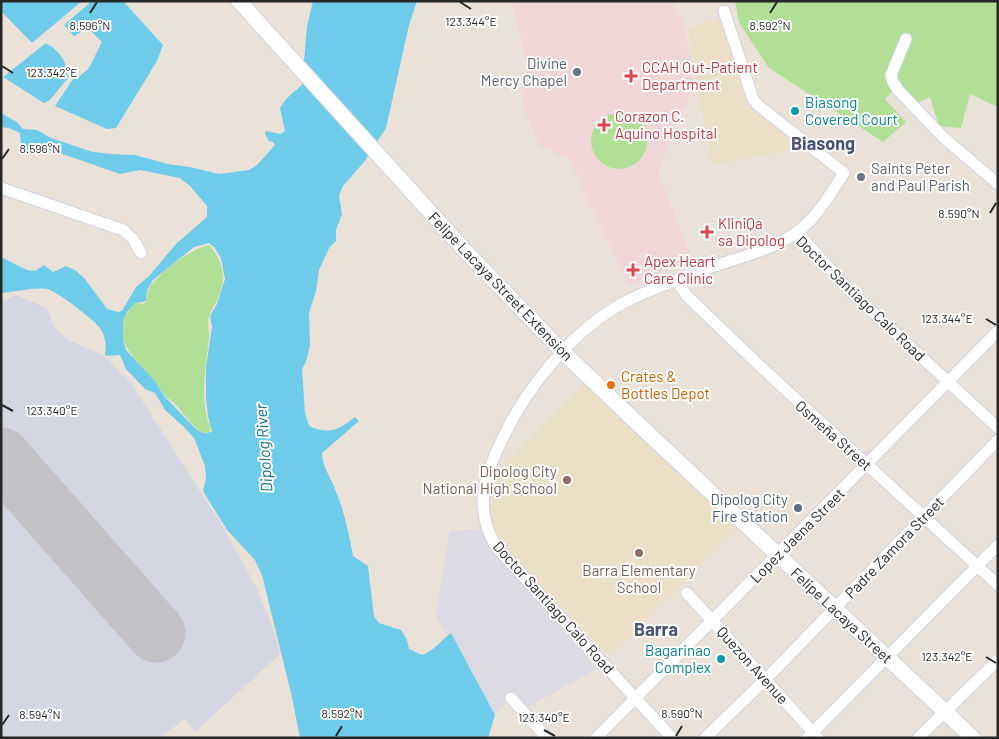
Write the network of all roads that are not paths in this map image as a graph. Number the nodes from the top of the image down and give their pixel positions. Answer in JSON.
{"nodes":[{"id":1,"x":239,"y":1,"type":"edge"},
{"id":2,"x":724,"y":12,"type":"dead end"},
{"id":3,"x":906,"y":39,"type":"dead end"},
{"id":4,"x":998,"y":184,"type":"edge"},
{"id":5,"x":1,"y":188,"type":"edge"},
{"id":6,"x":798,"y":232,"type":"junction"},
{"id":7,"x":142,"y":253,"type":"dead end"},
{"id":8,"x":676,"y":280,"type":"junction"},
{"id":9,"x":998,"y":331,"type":"edge"},
{"id":10,"x":563,"y":352,"type":"junction"},
{"id":11,"x":948,"y":382,"type":"junction"},
{"id":12,"x":998,"y":428,"type":"edge"},
{"id":13,"x":998,"y":440,"type":"edge"},
{"id":14,"x":867,"y":464,"type":"junction"},
{"id":15,"x":924,"y":517,"type":"junction"},
{"id":16,"x":998,"y":545,"type":"edge"},
{"id":17,"x":778,"y":554,"type":"junction"},
{"id":18,"x":977,"y":566,"type":"junction"},
{"id":19,"x":998,"y":585,"type":"edge"},
{"id":20,"x":687,"y":593,"type":"dead end"},
{"id":21,"x":835,"y":608,"type":"junction"},
{"id":22,"x":713,"y":620,"type":"junction"},
{"id":23,"x":887,"y":657,"type":"junction"},
{"id":24,"x":998,"y":660,"type":"edge"},
{"id":25,"x":765,"y":680,"type":"junction"},
{"id":26,"x":511,"y":698,"type":"dead end"},
{"id":27,"x":636,"y":698,"type":"junction"},
{"id":28,"x":945,"y":712,"type":"junction"},
{"id":29,"x":813,"y":736,"type":"edge"},
{"id":30,"x":547,"y":738,"type":"edge"},
{"id":31,"x":596,"y":738,"type":"edge"},
{"id":32,"x":672,"y":738,"type":"edge"},
{"id":33,"x":704,"y":738,"type":"edge"},
{"id":34,"x":918,"y":738,"type":"edge"},
{"id":35,"x":973,"y":738,"type":"edge"}],
"edges":[{"from":1,"to":10,"type":"main road","name":"Felipe Lacaya Street Extension"},
{"from":2,"to":6,"type":"street"},
{"from":3,"to":4,"type":"street"},
{"from":5,"to":7,"type":"street"},
{"from":6,"to":8,"type":"street","name":"Doctor Santiago Calo Road"},
{"from":6,"to":11,"type":"street","name":"Doctor Santiago Calo Road"},
{"from":8,"to":10,"type":"street","name":"Doctor Santiago Calo Road"},
{"from":8,"to":14,"type":"street","name":"Osmeña Street"},
{"from":9,"to":11,"type":"street","name":"Lopez Jaena Street"},
{"from":10,"to":17,"type":"main road","name":"Felipe Lacaya Street Extension"},
{"from":10,"to":27,"type":"street","name":"Doctor Santiago Calo Road"},
{"from":11,"to":12,"type":"street","name":"Doctor Santiago Calo Road"},
{"from":11,"to":14,"type":"street","name":"Lopez Jaena Street"},
{"from":13,"to":15,"type":"street","name":"Padre Zamora Street"},
{"from":14,"to":15,"type":"street","name":"Osmeña Street"},
{"from":14,"to":17,"type":"street","name":"Lopez Jaena Street"},
{"from":15,"to":18,"type":"street","name":"Osmeña Street"},
{"from":15,"to":21,"type":"street","name":"Padre Zamora Street"},
{"from":16,"to":18,"type":"street"},
{"from":17,"to":21,"type":"main road","name":"Felipe Lacaya Street"},
{"from":17,"to":22,"type":"street","name":"Lopez Jaena Street"},
{"from":18,"to":19,"type":"street","name":"Osmeña Street"},
{"from":18,"to":23,"type":"street"},
{"from":20,"to":22,"type":"street","name":"Quezon Avenue"},
{"from":21,"to":23,"type":"main road","name":"Felipe Lacaya Street"},
{"from":21,"to":25,"type":"street","name":"Padre Zamora Street"},
{"from":22,"to":25,"type":"street","name":"Quezon Avenue"},
{"from":22,"to":27,"type":"street","name":"Lopez Jaena Street"},
{"from":23,"to":28,"type":"main road","name":"Felipe Lacaya Street"},
{"from":23,"to":29,"type":"street"},
{"from":24,"to":28,"type":"street"},
{"from":25,"to":29,"type":"street","name":"Quezon Avenue"},
{"from":25,"to":33,"type":"street","name":"Padre Zamora Street"},
{"from":26,"to":30,"type":"street"},
{"from":27,"to":31,"type":"street","name":"Lopez Jaena Street"},
{"from":27,"to":32,"type":"street","name":"Doctor Santiago Calo Road"},
{"from":28,"to":34,"type":"street"},
{"from":28,"to":35,"type":"main road","name":"Felipe Lacaya Street"}]}
